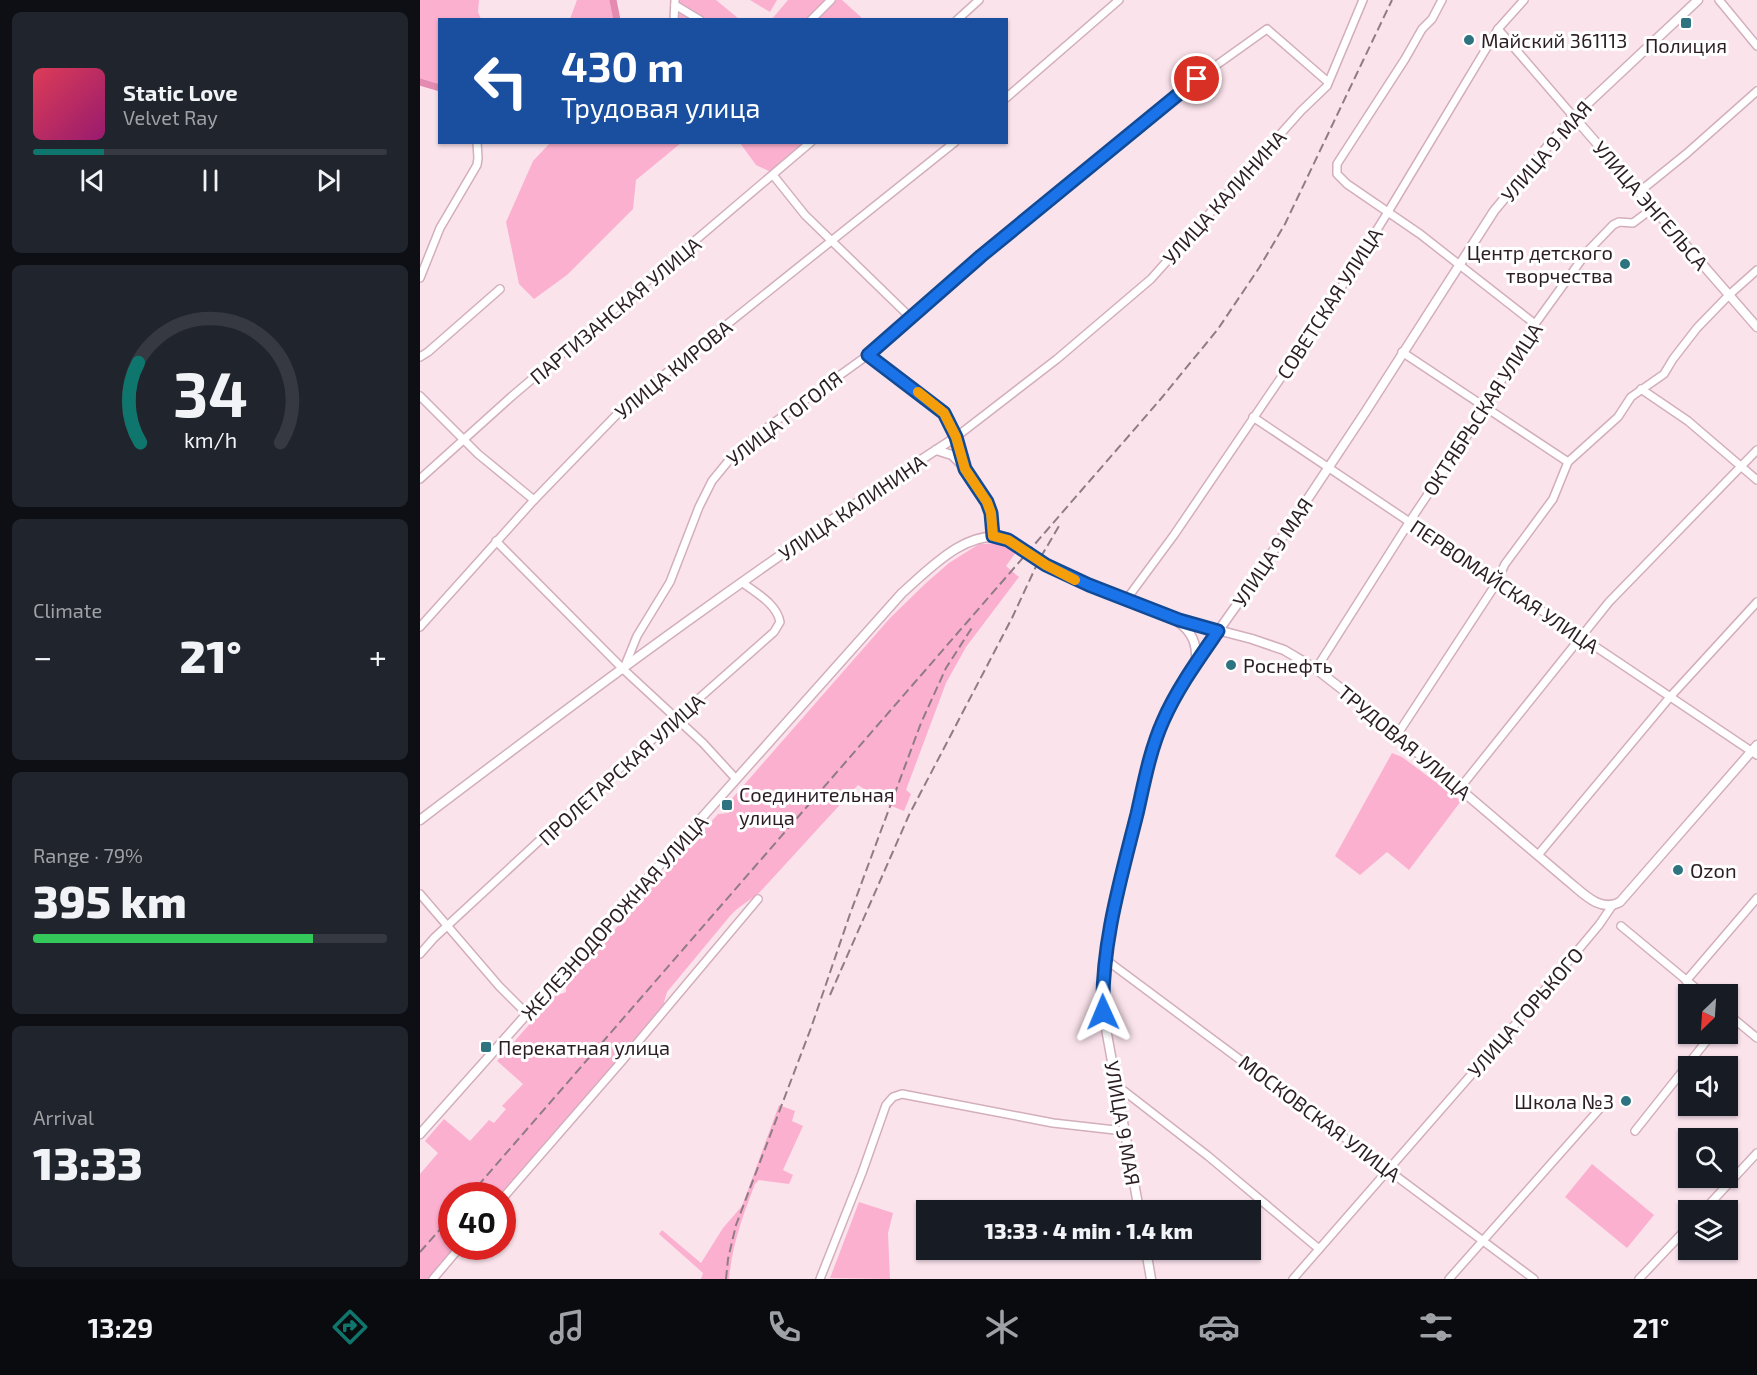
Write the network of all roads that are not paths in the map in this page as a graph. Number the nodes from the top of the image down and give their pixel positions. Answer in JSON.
{"nodes":[{"id":1,"x":831,"y":0,"type":"edge"},
{"id":2,"x":979,"y":0,"type":"edge"},
{"id":3,"x":1119,"y":0,"type":"edge"},
{"id":4,"x":1363,"y":0,"type":"edge"},
{"id":5,"x":1442,"y":0,"type":"edge"},
{"id":6,"x":1524,"y":0,"type":"edge"},
{"id":7,"x":1698,"y":0,"type":"edge"},
{"id":8,"x":1719,"y":0,"type":"edge"},
{"id":9,"x":675,"y":3,"type":"edge"},
{"id":10,"x":674,"y":18,"type":"edge"},
{"id":11,"x":697,"y":18,"type":"edge"},
{"id":12,"x":813,"y":18,"type":"edge"},
{"id":13,"x":959,"y":18,"type":"edge"},
{"id":14,"x":1498,"y":29,"type":"junction"},
{"id":15,"x":1757,"y":46,"type":"edge"},
{"id":16,"x":1328,"y":82,"type":"junction"},
{"id":17,"x":1757,"y":91,"type":"edge"},
{"id":18,"x":1008,"y":96,"type":"edge"},
{"id":19,"x":1573,"y":116,"type":"junction"},
{"id":20,"x":477,"y":144,"type":"edge"},
{"id":21,"x":809,"y":144,"type":"edge"},
{"id":22,"x":952,"y":144,"type":"edge"},
{"id":23,"x":773,"y":175,"type":"junction"},
{"id":24,"x":1639,"y":192,"type":"junction"},
{"id":25,"x":1653,"y":208,"type":"junction"},
{"id":26,"x":1388,"y":212,"type":"junction"},
{"id":27,"x":831,"y":241,"type":"junction"},
{"id":28,"x":1458,"y":266,"type":"junction"},
{"id":29,"x":1757,"y":270,"type":"edge"},
{"id":30,"x":420,"y":278,"type":"edge"},
{"id":31,"x":500,"y":288,"type":"dead end"},
{"id":32,"x":1729,"y":295,"type":"junction"},
{"id":33,"x":911,"y":318,"type":"junction"},
{"id":34,"x":1535,"y":324,"type":"junction"},
{"id":35,"x":1757,"y":327,"type":"edge"},
{"id":36,"x":1402,"y":352,"type":"junction"},
{"id":37,"x":868,"y":355,"type":"junction"},
{"id":38,"x":420,"y":357,"type":"edge"},
{"id":39,"x":1641,"y":389,"type":"junction"},
{"id":40,"x":420,"y":396,"type":"edge"},
{"id":41,"x":1485,"y":406,"type":"junction"},
{"id":42,"x":1253,"y":417,"type":"junction"},
{"id":43,"x":956,"y":437,"type":"junction"},
{"id":44,"x":463,"y":439,"type":"junction"},
{"id":45,"x":936,"y":450,"type":"junction"},
{"id":46,"x":1757,"y":450,"type":"edge"},
{"id":47,"x":1568,"y":462,"type":"junction"},
{"id":48,"x":1741,"y":466,"type":"junction"},
{"id":49,"x":1328,"y":467,"type":"junction"},
{"id":50,"x":965,"y":469,"type":"junction"},
{"id":51,"x":420,"y":479,"type":"edge"},
{"id":52,"x":1757,"y":480,"type":"edge"},
{"id":53,"x":534,"y":500,"type":"junction"},
{"id":54,"x":1410,"y":521,"type":"junction"},
{"id":55,"x":993,"y":536,"type":"junction"},
{"id":56,"x":496,"y":541,"type":"junction"},
{"id":57,"x":1496,"y":581,"type":"junction"},
{"id":58,"x":742,"y":583,"type":"junction"},
{"id":59,"x":1126,"y":600,"type":"junction"},
{"id":60,"x":1757,"y":602,"type":"edge"},
{"id":61,"x":1171,"y":617,"type":"junction"},
{"id":62,"x":420,"y":627,"type":"edge"},
{"id":63,"x":1218,"y":631,"type":"junction"},
{"id":64,"x":1581,"y":637,"type":"junction"},
{"id":65,"x":1196,"y":663,"type":"junction"},
{"id":66,"x":623,"y":669,"type":"junction"},
{"id":67,"x":1316,"y":669,"type":"junction"},
{"id":68,"x":1670,"y":697,"type":"junction"},
{"id":69,"x":677,"y":719,"type":"junction"},
{"id":70,"x":1397,"y":735,"type":"junction"},
{"id":71,"x":1755,"y":750,"type":"edge"},
{"id":72,"x":736,"y":779,"type":"junction"},
{"id":73,"x":1460,"y":788,"type":"junction"},
{"id":74,"x":420,"y":820,"type":"edge"},
{"id":75,"x":1538,"y":855,"type":"junction"},
{"id":76,"x":420,"y":894,"type":"edge"},
{"id":77,"x":1757,"y":898,"type":"edge"},
{"id":78,"x":758,"y":899,"type":"dead end"},
{"id":79,"x":1612,"y":906,"type":"junction"},
{"id":80,"x":1621,"y":926,"type":"dead end"},
{"id":81,"x":448,"y":927,"type":"junction"},
{"id":82,"x":420,"y":954,"type":"edge"},
{"id":83,"x":1105,"y":959,"type":"junction"},
{"id":84,"x":1686,"y":981,"type":"junction"},
{"id":85,"x":1690,"y":984,"type":"edge"},
{"id":86,"x":527,"y":1014,"type":"junction"},
{"id":87,"x":1738,"y":1022,"type":"edge"},
{"id":88,"x":1757,"y":1038,"type":"edge"},
{"id":89,"x":1704,"y":1044,"type":"edge"},
{"id":90,"x":1115,"y":1083,"type":"junction"},
{"id":91,"x":1603,"y":1105,"type":"dead end"},
{"id":92,"x":1124,"y":1131,"type":"junction"},
{"id":93,"x":1635,"y":1131,"type":"dead end"},
{"id":94,"x":420,"y":1134,"type":"edge"},
{"id":95,"x":1757,"y":1153,"type":"edge"},
{"id":96,"x":1388,"y":1169,"type":"junction"},
{"id":97,"x":516,"y":1183,"type":"edge"},
{"id":98,"x":1136,"y":1200,"type":"edge"},
{"id":99,"x":1713,"y":1200,"type":"edge"},
{"id":100,"x":1678,"y":1238,"type":"edge"},
{"id":101,"x":1482,"y":1241,"type":"junction"},
{"id":102,"x":1319,"y":1249,"type":"junction"},
{"id":103,"x":449,"y":1260,"type":"edge"},
{"id":104,"x":1148,"y":1260,"type":"edge"},
{"id":105,"x":433,"y":1279,"type":"edge"},
{"id":106,"x":820,"y":1279,"type":"edge"},
{"id":107,"x":1151,"y":1279,"type":"edge"},
{"id":108,"x":1293,"y":1279,"type":"edge"},
{"id":109,"x":1449,"y":1279,"type":"edge"},
{"id":110,"x":1534,"y":1279,"type":"edge"},
{"id":111,"x":1639,"y":1279,"type":"edge"}],
"edges":[{"from":1,"to":12,"type":"street"},
{"from":2,"to":13,"type":"street"},
{"from":3,"to":18,"type":"street"},
{"from":4,"to":16,"type":"street"},
{"from":5,"to":26,"type":"street"},
{"from":6,"to":14,"type":"street","name":"СОВЕТСКАЯ УЛИЦА"},
{"from":7,"to":19,"type":"street","name":"УЛИЦА 9 МАЯ"},
{"from":8,"to":15,"type":"street"},
{"from":9,"to":10,"type":"street"},
{"from":9,"to":11,"type":"street"},
{"from":14,"to":19,"type":"street","name":"УЛИЦА ЭНГЕЛЬСА"},
{"from":14,"to":26,"type":"street","name":"СОВЕТСКАЯ УЛИЦА"},
{"from":16,"to":33,"type":"street","name":"УЛИЦА ГОГОЛЯ"},
{"from":16,"to":43,"type":"street","name":"УЛИЦА КАЛИНИНА"},
{"from":17,"to":24,"type":"street"},
{"from":19,"to":24,"type":"street","name":"УЛИЦА ЭНГЕЛЬСА"},
{"from":19,"to":28,"type":"street","name":"УЛИЦА 9 МАЯ"},
{"from":20,"to":30,"type":"street"},
{"from":21,"to":23,"type":"street","name":"ПАРТИЗАНСКАЯ УЛИЦА"},
{"from":22,"to":27,"type":"street","name":"УЛИЦА КИРОВА"},
{"from":23,"to":27,"type":"street"},
{"from":23,"to":44,"type":"street","name":"ПАРТИЗАНСКАЯ УЛИЦА"},
{"from":24,"to":25,"type":"street","name":"УЛИЦА ЭНГЕЛЬСА"},
{"from":25,"to":32,"type":"street","name":"УЛИЦА ЭНГЕЛЬСА"},
{"from":25,"to":34,"type":"street","name":"ОКТЯБРЬСКАЯ УЛИЦА"},
{"from":26,"to":28,"type":"street"},
{"from":26,"to":42,"type":"street","name":"СОВЕТСКАЯ УЛИЦА"},
{"from":27,"to":33,"type":"street"},
{"from":27,"to":53,"type":"street","name":"УЛИЦА КИРОВА"},
{"from":28,"to":34,"type":"street"},
{"from":28,"to":36,"type":"street","name":"УЛИЦА 9 МАЯ"},
{"from":29,"to":32,"type":"street"},
{"from":31,"to":38,"type":"street"},
{"from":32,"to":35,"type":"street","name":"УЛИЦА ЭНГЕЛЬСА"},
{"from":32,"to":39,"type":"street"},
{"from":33,"to":37,"type":"street","name":"УЛИЦА ГОГОЛЯ"},
{"from":34,"to":41,"type":"street","name":"ОКТЯБРЬСКАЯ УЛИЦА"},
{"from":36,"to":41,"type":"street"},
{"from":36,"to":49,"type":"street","name":"УЛИЦА 9 МАЯ"},
{"from":37,"to":43,"type":"street"},
{"from":37,"to":66,"type":"street","name":"УЛИЦА ГОГОЛЯ"},
{"from":39,"to":47,"type":"street"},
{"from":39,"to":48,"type":"street"},
{"from":40,"to":44,"type":"street"},
{"from":41,"to":47,"type":"street"},
{"from":41,"to":54,"type":"street","name":"ОКТЯБРЬСКАЯ УЛИЦА"},
{"from":42,"to":49,"type":"street","name":"ПЕРВОМАЙСКАЯ УЛИЦА"},
{"from":42,"to":59,"type":"street","name":"СОВЕТСКАЯ УЛИЦА"},
{"from":43,"to":45,"type":"street","name":"УЛИЦА КАЛИНИНА"},
{"from":43,"to":50,"type":"street"},
{"from":44,"to":51,"type":"street","name":"ПАРТИЗАНСКАЯ УЛИЦА"},
{"from":44,"to":53,"type":"street"},
{"from":45,"to":50,"type":"street"},
{"from":45,"to":58,"type":"street","name":"УЛИЦА КАЛИНИНА"},
{"from":46,"to":48,"type":"street"},
{"from":47,"to":57,"type":"street"},
{"from":48,"to":52,"type":"street"},
{"from":48,"to":64,"type":"street"},
{"from":49,"to":54,"type":"street","name":"ПЕРВОМАЙСКАЯ УЛИЦА"},
{"from":49,"to":63,"type":"street","name":"УЛИЦА 9 МАЯ"},
{"from":50,"to":55,"type":"street"},
{"from":53,"to":56,"type":"street","name":"УЛИЦА КИРОВА"},
{"from":54,"to":57,"type":"street","name":"ПЕРВОМАЙСКАЯ УЛИЦА"},
{"from":54,"to":67,"type":"street","name":"ОКТЯБРЬСКАЯ УЛИЦА"},
{"from":55,"to":59,"type":"street","name":"ТРУДОВАЯ УЛИЦА"},
{"from":55,"to":72,"type":"street","name":"ЖЕЛЕЗНОДОРОЖНАЯ УЛИЦА"},
{"from":56,"to":62,"type":"street","name":"УЛИЦА КИРОВА"},
{"from":56,"to":66,"type":"street"},
{"from":57,"to":64,"type":"street","name":"ПЕРВОМАЙСКАЯ УЛИЦА"},
{"from":57,"to":70,"type":"street"},
{"from":58,"to":66,"type":"street","name":"УЛИЦА КАЛИНИНА"},
{"from":58,"to":69,"type":"street","name":"ПРОЛЕТАРСКАЯ УЛИЦА"},
{"from":59,"to":61,"type":"street","name":"ТРУДОВАЯ УЛИЦА"},
{"from":60,"to":68,"type":"street"},
{"from":61,"to":63,"type":"street","name":"ТРУДОВАЯ УЛИЦА"},
{"from":61,"to":65,"type":"street"},
{"from":63,"to":65,"type":"street","name":"УЛИЦА 9 МАЯ"},
{"from":63,"to":67,"type":"street","name":"ТРУДОВАЯ УЛИЦА"},
{"from":64,"to":68,"type":"street","name":"ПЕРВОМАЙСКАЯ УЛИЦА"},
{"from":64,"to":73,"type":"street"},
{"from":65,"to":83,"type":"street","name":"УЛИЦА 9 МАЯ"},
{"from":66,"to":69,"type":"street"},
{"from":66,"to":74,"type":"street","name":"УЛИЦА КАЛИНИНА"},
{"from":67,"to":70,"type":"street","name":"ТРУДОВАЯ УЛИЦА"},
{"from":68,"to":71,"type":"street","name":"ПЕРВОМАЙСКАЯ УЛИЦА"},
{"from":68,"to":75,"type":"street"},
{"from":69,"to":72,"type":"street"},
{"from":69,"to":81,"type":"street","name":"ПРОЛЕТАРСКАЯ УЛИЦА"},
{"from":70,"to":73,"type":"street","name":"ТРУДОВАЯ УЛИЦА"},
{"from":71,"to":79,"type":"street","name":"УЛИЦА ГОРЬКОГО"},
{"from":72,"to":86,"type":"street","name":"ЖЕЛЕЗНОДОРОЖНАЯ УЛИЦА"},
{"from":73,"to":75,"type":"street","name":"ТРУДОВАЯ УЛИЦА"},
{"from":75,"to":79,"type":"street","name":"ТРУДОВАЯ УЛИЦА"},
{"from":76,"to":81,"type":"street"},
{"from":77,"to":84,"type":"street"},
{"from":78,"to":97,"type":"street"},
{"from":79,"to":96,"type":"street","name":"УЛИЦА ГОРЬКОГО"},
{"from":80,"to":84,"type":"street"},
{"from":81,"to":82,"type":"street","name":"ПРОЛЕТАРСКАЯ УЛИЦА"},
{"from":81,"to":86,"type":"street"},
{"from":83,"to":90,"type":"street","name":"УЛИЦА 9 МАЯ"},
{"from":83,"to":96,"type":"street","name":"МОСКОВСКАЯ УЛИЦА"},
{"from":84,"to":85,"type":"street"},
{"from":86,"to":94,"type":"street","name":"ЖЕЛЕЗНОДОРОЖНАЯ УЛИЦА"},
{"from":87,"to":88,"type":"street"},
{"from":89,"to":93,"type":"street"},
{"from":90,"to":92,"type":"street","name":"УЛИЦА 9 МАЯ"},
{"from":90,"to":102,"type":"street"},
{"from":91,"to":101,"type":"street"},
{"from":92,"to":98,"type":"street","name":"УЛИЦА 9 МАЯ"},
{"from":92,"to":106,"type":"street"},
{"from":95,"to":99,"type":"street"},
{"from":96,"to":101,"type":"street","name":"МОСКОВСКАЯ УЛИЦА"},
{"from":96,"to":102,"type":"street","name":"УЛИЦА ГОРЬКОГО"},
{"from":100,"to":111,"type":"street"},
{"from":101,"to":109,"type":"street"},
{"from":101,"to":110,"type":"street","name":"МОСКОВСКАЯ УЛИЦА"},
{"from":102,"to":108,"type":"street","name":"УЛИЦА ГОРЬКОГО"},
{"from":103,"to":105,"type":"street"},
{"from":104,"to":107,"type":"street"}]}
